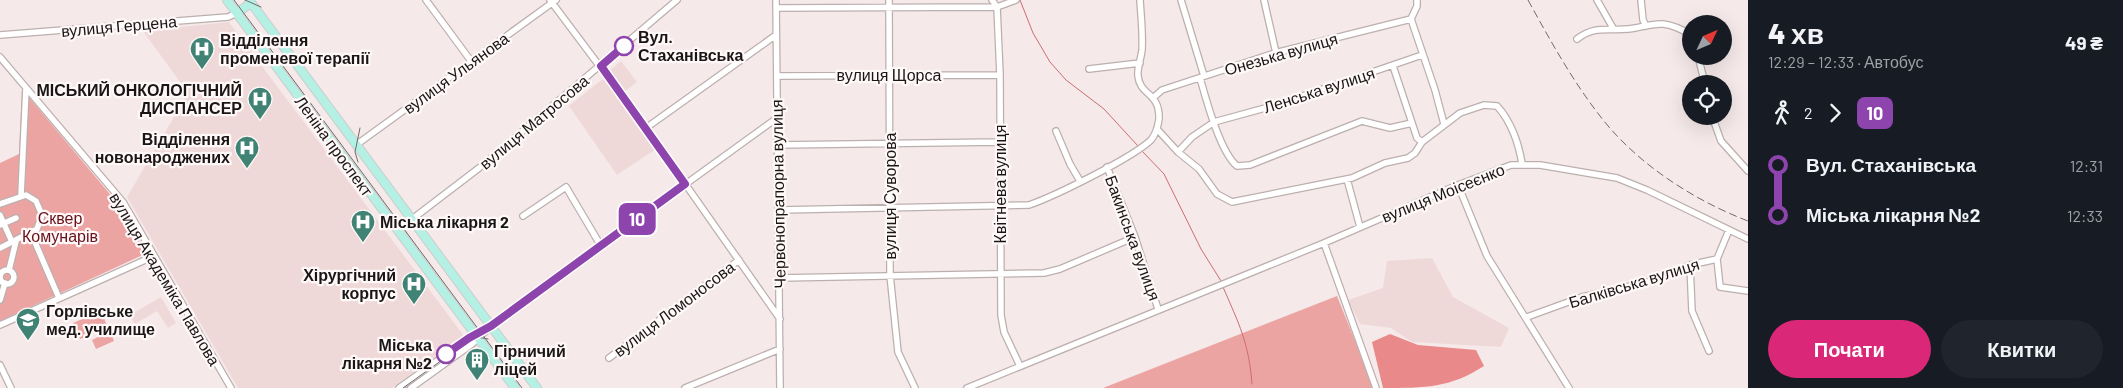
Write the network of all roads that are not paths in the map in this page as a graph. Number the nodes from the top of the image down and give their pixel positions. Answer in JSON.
{"nodes":[{"id":1,"x":227,"y":0,"type":"edge"},
{"id":2,"x":426,"y":0,"type":"edge"},
{"id":3,"x":678,"y":0,"type":"edge"},
{"id":4,"x":776,"y":0,"type":"edge"},
{"id":5,"x":889,"y":0,"type":"edge"},
{"id":6,"x":992,"y":0,"type":"edge"},
{"id":7,"x":1016,"y":0,"type":"edge"},
{"id":8,"x":1140,"y":0,"type":"edge"},
{"id":9,"x":1181,"y":0,"type":"edge"},
{"id":10,"x":1264,"y":0,"type":"edge"},
{"id":11,"x":1417,"y":0,"type":"edge"},
{"id":12,"x":1596,"y":0,"type":"edge"},
{"id":13,"x":1641,"y":0,"type":"edge"},
{"id":14,"x":252,"y":1,"type":"edge"},
{"id":15,"x":553,"y":1,"type":"edge"},
{"id":16,"x":889,"y":7,"type":"junction"},
{"id":17,"x":997,"y":7,"type":"junction"},
{"id":18,"x":776,"y":8,"type":"junction"},
{"id":19,"x":236,"y":13,"type":"junction"},
{"id":20,"x":1411,"y":19,"type":"junction"},
{"id":21,"x":1646,"y":26,"type":"junction"},
{"id":22,"x":1613,"y":28,"type":"junction"},
{"id":23,"x":1682,"y":32,"type":"edge"},
{"id":24,"x":0,"y":35,"type":"edge"},
{"id":25,"x":776,"y":35,"type":"junction"},
{"id":26,"x":1577,"y":39,"type":"dead end"},
{"id":27,"x":1276,"y":53,"type":"junction"},
{"id":28,"x":1422,"y":55,"type":"junction"},
{"id":29,"x":0,"y":57,"type":"edge"},
{"id":30,"x":471,"y":61,"type":"junction"},
{"id":31,"x":1140,"y":63,"type":"junction"},
{"id":32,"x":601,"y":66,"type":"junction"},
{"id":33,"x":1393,"y":66,"type":"junction"},
{"id":34,"x":1089,"y":69,"type":"dead end"},
{"id":35,"x":1000,"y":75,"type":"junction"},
{"id":36,"x":777,"y":76,"type":"junction"},
{"id":37,"x":889,"y":76,"type":"junction"},
{"id":38,"x":1202,"y":77,"type":"junction"},
{"id":39,"x":26,"y":88,"type":"junction"},
{"id":40,"x":1154,"y":97,"type":"junction"},
{"id":41,"x":777,"y":118,"type":"junction"},
{"id":42,"x":1214,"y":122,"type":"junction"},
{"id":43,"x":1412,"y":123,"type":"junction"},
{"id":44,"x":1444,"y":124,"type":"junction"},
{"id":45,"x":1715,"y":125,"type":"edge"},
{"id":46,"x":646,"y":128,"type":"junction"},
{"id":47,"x":1157,"y":129,"type":"junction"},
{"id":48,"x":1056,"y":131,"type":"dead end"},
{"id":49,"x":1000,"y":142,"type":"junction"},
{"id":50,"x":1422,"y":142,"type":"junction"},
{"id":51,"x":890,"y":144,"type":"junction"},
{"id":52,"x":356,"y":145,"type":"junction"},
{"id":53,"x":778,"y":145,"type":"junction"},
{"id":54,"x":1178,"y":152,"type":"junction"},
{"id":55,"x":1522,"y":164,"type":"junction"},
{"id":56,"x":1108,"y":167,"type":"junction"},
{"id":57,"x":1748,"y":171,"type":"edge"},
{"id":58,"x":1347,"y":179,"type":"junction"},
{"id":59,"x":1080,"y":181,"type":"junction"},
{"id":60,"x":685,"y":184,"type":"junction"},
{"id":61,"x":1458,"y":185,"type":"junction"},
{"id":62,"x":21,"y":195,"type":"junction"},
{"id":63,"x":0,"y":204,"type":"edge"},
{"id":64,"x":1002,"y":206,"type":"junction"},
{"id":65,"x":892,"y":208,"type":"junction"},
{"id":66,"x":778,"y":210,"type":"junction"},
{"id":67,"x":0,"y":215,"type":"edge"},
{"id":68,"x":523,"y":216,"type":"dead end"},
{"id":69,"x":16,"y":218,"type":"dead end"},
{"id":70,"x":412,"y":220,"type":"junction"},
{"id":71,"x":2,"y":224,"type":"edge"},
{"id":72,"x":1360,"y":227,"type":"junction"},
{"id":73,"x":1729,"y":230,"type":"junction"},
{"id":74,"x":31,"y":233,"type":"junction"},
{"id":75,"x":1135,"y":237,"type":"junction"},
{"id":76,"x":1748,"y":239,"type":"edge"},
{"id":77,"x":14,"y":242,"type":"junction"},
{"id":78,"x":1324,"y":243,"type":"junction"},
{"id":79,"x":601,"y":246,"type":"junction"},
{"id":80,"x":0,"y":248,"type":"edge"},
{"id":81,"x":154,"y":256,"type":"junction"},
{"id":82,"x":1717,"y":259,"type":"junction"},
{"id":83,"x":738,"y":260,"type":"junction"},
{"id":84,"x":1690,"y":265,"type":"junction"},
{"id":85,"x":8,"y":270,"type":"junction"},
{"id":86,"x":1000,"y":274,"type":"junction"},
{"id":87,"x":890,"y":275,"type":"junction"},
{"id":88,"x":779,"y":278,"type":"junction"},
{"id":89,"x":5,"y":283,"type":"junction"},
{"id":90,"x":1748,"y":291,"type":"edge"},
{"id":91,"x":59,"y":298,"type":"junction"},
{"id":92,"x":779,"y":299,"type":"junction"},
{"id":93,"x":0,"y":300,"type":"edge"},
{"id":94,"x":767,"y":300,"type":"junction"},
{"id":95,"x":1158,"y":309,"type":"junction"},
{"id":96,"x":1527,"y":317,"type":"junction"},
{"id":97,"x":780,"y":319,"type":"junction"},
{"id":98,"x":0,"y":325,"type":"edge"},
{"id":99,"x":491,"y":326,"type":"junction"},
{"id":100,"x":477,"y":340,"type":"junction"},
{"id":101,"x":780,"y":349,"type":"junction"},
{"id":102,"x":1709,"y":351,"type":"dead end"},
{"id":103,"x":609,"y":358,"type":"dead end"},
{"id":104,"x":0,"y":365,"type":"edge"},
{"id":105,"x":1020,"y":366,"type":"junction"},
{"id":106,"x":11,"y":388,"type":"edge"},
{"id":107,"x":230,"y":388,"type":"edge"},
{"id":108,"x":399,"y":388,"type":"edge"},
{"id":109,"x":411,"y":388,"type":"edge"},
{"id":110,"x":515,"y":388,"type":"edge"},
{"id":111,"x":536,"y":388,"type":"edge"},
{"id":112,"x":685,"y":388,"type":"edge"},
{"id":113,"x":780,"y":388,"type":"edge"},
{"id":114,"x":915,"y":388,"type":"edge"},
{"id":115,"x":967,"y":388,"type":"edge"},
{"id":116,"x":1376,"y":388,"type":"edge"},
{"id":117,"x":1570,"y":388,"type":"edge"}],
"edges":[{"from":1,"to":19,"type":"main road","name":"Леніна проспект"},
{"from":2,"to":30,"type":"street"},
{"from":3,"to":32,"type":"street","name":"вулиця Матросова"},
{"from":4,"to":18,"type":"street","name":"Червонопрапорна вулиця"},
{"from":5,"to":16,"type":"street","name":"вулиця Суворова"},
{"from":6,"to":17,"type":"street"},
{"from":7,"to":17,"type":"street"},
{"from":8,"to":31,"type":"street"},
{"from":9,"to":38,"type":"street"},
{"from":10,"to":27,"type":"street"},
{"from":11,"to":20,"type":"street"},
{"from":12,"to":22,"type":"street"},
{"from":13,"to":21,"type":"street"},
{"from":14,"to":19,"type":"main road"},
{"from":14,"to":52,"type":"main road","name":"Леніна проспект"},
{"from":15,"to":30,"type":"street","name":"вулиця Ульянова"},
{"from":15,"to":32,"type":"street"},
{"from":16,"to":17,"type":"street"},
{"from":16,"to":18,"type":"street"},
{"from":16,"to":37,"type":"street","name":"вулиця Суворова"},
{"from":17,"to":35,"type":"street","name":"Квітнева вулиця"},
{"from":18,"to":25,"type":"street","name":"Червонопрапорна вулиця"},
{"from":19,"to":24,"type":"street","name":"вулиця Герцена"},
{"from":19,"to":100,"type":"main road","name":"Леніна проспект"},
{"from":20,"to":27,"type":"street","name":"Онезька вулиця"},
{"from":20,"to":28,"type":"street"},
{"from":21,"to":22,"type":"street"},
{"from":21,"to":23,"type":"street"},
{"from":22,"to":26,"type":"street"},
{"from":25,"to":36,"type":"street","name":"Червонопрапорна вулиця"},
{"from":25,"to":46,"type":"street"},
{"from":27,"to":38,"type":"street","name":"Онезька вулиця"},
{"from":28,"to":33,"type":"street","name":"Ленська вулиця"},
{"from":28,"to":44,"type":"street"},
{"from":29,"to":39,"type":"street","name":"вулиця Академіка Павлова"},
{"from":30,"to":52,"type":"street","name":"вулиця Ульянова"},
{"from":31,"to":34,"type":"street"},
{"from":31,"to":40,"type":"street"},
{"from":32,"to":46,"type":"street"},
{"from":32,"to":70,"type":"street","name":"вулиця Матросова"},
{"from":33,"to":42,"type":"street","name":"Ленська вулиця"},
{"from":33,"to":43,"type":"street"},
{"from":35,"to":37,"type":"street","name":"вулиця Щорса"},
{"from":35,"to":49,"type":"street","name":"Квітнева вулиця"},
{"from":36,"to":37,"type":"street","name":"вулиця Щорса"},
{"from":36,"to":41,"type":"street","name":"Червонопрапорна вулиця"},
{"from":37,"to":51,"type":"street","name":"вулиця Суворова"},
{"from":38,"to":40,"type":"street","name":"Онезька вулиця"},
{"from":38,"to":42,"type":"street"},
{"from":39,"to":62,"type":"street"},
{"from":39,"to":81,"type":"street","name":"вулиця Академіка Павлова"},
{"from":40,"to":47,"type":"street"},
{"from":41,"to":53,"type":"street","name":"Червонопрапорна вулиця"},
{"from":41,"to":60,"type":"street"},
{"from":42,"to":43,"type":"street"},
{"from":42,"to":54,"type":"street","name":"Ленська вулиця"},
{"from":43,"to":50,"type":"street"},
{"from":44,"to":50,"type":"street"},
{"from":44,"to":55,"type":"street"},
{"from":45,"to":57,"type":"street"},
{"from":46,"to":60,"type":"street"},
{"from":47,"to":54,"type":"street"},
{"from":47,"to":56,"type":"street"},
{"from":48,"to":59,"type":"street"},
{"from":49,"to":51,"type":"street"},
{"from":49,"to":64,"type":"street","name":"Квітнева вулиця"},
{"from":50,"to":58,"type":"street"},
{"from":51,"to":53,"type":"street"},
{"from":51,"to":65,"type":"street","name":"вулиця Суворова"},
{"from":52,"to":70,"type":"main road","name":"Леніна проспект"},
{"from":53,"to":66,"type":"street","name":"Червонопрапорна вулиця"},
{"from":54,"to":58,"type":"street"},
{"from":55,"to":61,"type":"street","name":"вулиця Моісеєнко"},
{"from":55,"to":73,"type":"street","name":"вулиця Моісеєнко"},
{"from":56,"to":59,"type":"street"},
{"from":56,"to":75,"type":"street","name":"Бакинська вулиця"},
{"from":58,"to":72,"type":"street"},
{"from":59,"to":64,"type":"street"},
{"from":60,"to":79,"type":"street"},
{"from":60,"to":83,"type":"street"},
{"from":61,"to":72,"type":"street","name":"вулиця Моісеєнко"},
{"from":61,"to":96,"type":"street"},
{"from":62,"to":63,"type":"street"},
{"from":62,"to":74,"type":"street"},
{"from":64,"to":65,"type":"street"},
{"from":64,"to":86,"type":"street","name":"Квітнева вулиця"},
{"from":65,"to":66,"type":"street"},
{"from":65,"to":87,"type":"street","name":"вулиця Суворова"},
{"from":66,"to":88,"type":"street","name":"Червонопрапорна вулиця"},
{"from":67,"to":71,"type":"street"},
{"from":68,"to":79,"type":"street"},
{"from":69,"to":71,"type":"street"},
{"from":70,"to":99,"type":"main road","name":"Леніна проспект"},
{"from":71,"to":77,"type":"street"},
{"from":72,"to":78,"type":"street","name":"вулиця Моісеєнко"},
{"from":73,"to":76,"type":"street","name":"вулиця Моісеєнко"},
{"from":73,"to":82,"type":"street"},
{"from":74,"to":77,"type":"street"},
{"from":74,"to":91,"type":"street"},
{"from":75,"to":86,"type":"street"},
{"from":75,"to":95,"type":"street","name":"Бакинська вулиця"},
{"from":77,"to":80,"type":"street"},
{"from":77,"to":85,"type":"street"},
{"from":78,"to":95,"type":"street","name":"вулиця Моісеєнко"},
{"from":78,"to":116,"type":"street"},
{"from":79,"to":99,"type":"street"},
{"from":81,"to":91,"type":"street"},
{"from":81,"to":107,"type":"street","name":"вулиця Академіка Павлова"},
{"from":82,"to":84,"type":"street","name":"Балківська вулиця"},
{"from":82,"to":90,"type":"street","name":"Балківська вулиця"},
{"from":83,"to":94,"type":"street"},
{"from":83,"to":103,"type":"street","name":"вулиця Ломоносова"},
{"from":84,"to":96,"type":"street","name":"Балківська вулиця"},
{"from":84,"to":102,"type":"street"},
{"from":85,"to":89,"type":"street"},
{"from":85,"to":89,"type":"street"},
{"from":86,"to":87,"type":"street"},
{"from":86,"to":105,"type":"street","name":"Квітнева вулиця"},
{"from":87,"to":88,"type":"street"},
{"from":87,"to":114,"type":"street","name":"вулиця Суворова"},
{"from":88,"to":92,"type":"street","name":"Червонопрапорна вулиця"},
{"from":89,"to":93,"type":"street"},
{"from":91,"to":98,"type":"street"},
{"from":92,"to":94,"type":"street"},
{"from":92,"to":97,"type":"street","name":"Червонопрапорна вулиця"},
{"from":94,"to":97,"type":"street"},
{"from":95,"to":105,"type":"street"},
{"from":96,"to":117,"type":"street"},
{"from":97,"to":101,"type":"street","name":"Червонопрапорна вулиця"},
{"from":99,"to":100,"type":"street"},
{"from":99,"to":111,"type":"main road","name":"Леніна проспект"},
{"from":100,"to":108,"type":"street"},
{"from":100,"to":109,"type":"street"},
{"from":100,"to":110,"type":"main road","name":"Леніна проспект"},
{"from":101,"to":112,"type":"street"},
{"from":101,"to":113,"type":"street","name":"Червонопрапорна вулиця"},
{"from":104,"to":106,"type":"street"},
{"from":105,"to":115,"type":"street"}]}
